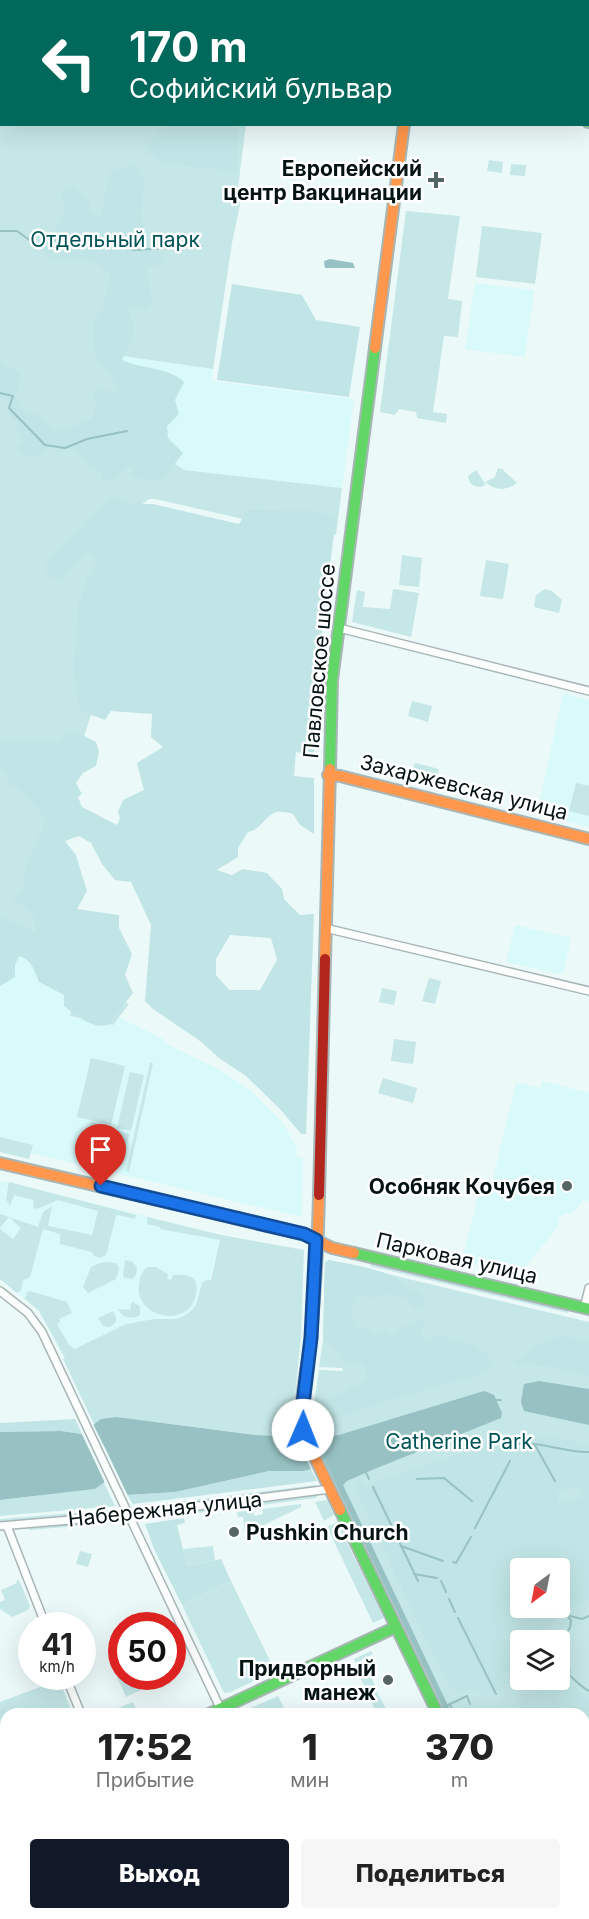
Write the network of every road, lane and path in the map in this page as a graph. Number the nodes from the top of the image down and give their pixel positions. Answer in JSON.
{"nodes":[{"id":1,"x":404,"y":126,"type":"edge"},
{"id":2,"x":339,"y":628,"type":"junction"},
{"id":3,"x":589,"y":691,"type":"edge"},
{"id":4,"x":328,"y":775,"type":"junction"},
{"id":5,"x":589,"y":839,"type":"edge"},
{"id":6,"x":325,"y":928,"type":"junction"},
{"id":7,"x":589,"y":991,"type":"edge"},
{"id":8,"x":0,"y":1162,"type":"edge"},
{"id":9,"x":316,"y":1240,"type":"junction"},
{"id":10,"x":589,"y":1288,"type":"edge"},
{"id":11,"x":0,"y":1291,"type":"edge"},
{"id":12,"x":586,"y":1309,"type":"edge"},
{"id":13,"x":330,"y":1489,"type":"junction"},
{"id":14,"x":129,"y":1515,"type":"junction"},
{"id":15,"x":3,"y":1526,"type":"edge"},
{"id":16,"x":40,"y":1612,"type":"edge"},
{"id":17,"x":396,"y":1627,"type":"junction"},
{"id":18,"x":71,"y":1690,"type":"edge"},
{"id":19,"x":79,"y":1708,"type":"edge"},
{"id":20,"x":220,"y":1708,"type":"edge"},
{"id":21,"x":230,"y":1708,"type":"edge"},
{"id":22,"x":435,"y":1708,"type":"edge"}],
"edges":[{"from":1,"to":2,"type":"main road","name":"Павловское шоссе"},
{"from":2,"to":3,"type":"street"},
{"from":2,"to":4,"type":"main road","name":"Павловское шоссе"},
{"from":4,"to":5,"type":"main road","name":"Захаржевская улица"},
{"from":4,"to":6,"type":"main road","name":"Павловское шоссе"},
{"from":6,"to":7,"type":"street"},
{"from":6,"to":9,"type":"main road","name":"Павловское шоссе"},
{"from":8,"to":9,"type":"main road","name":"Парковая улица"},
{"from":9,"to":12,"type":"main road","name":"Парковая улица"},
{"from":9,"to":13,"type":"main road","name":"Павловское шоссе"},
{"from":10,"to":12,"type":"street"},
{"from":11,"to":14,"type":"street"},
{"from":13,"to":14,"type":"street","name":"Набережная улица"},
{"from":13,"to":17,"type":"main road"},
{"from":14,"to":15,"type":"street","name":"Набережная улица"},
{"from":14,"to":20,"type":"street"},
{"from":15,"to":16,"type":"street"},
{"from":17,"to":21,"type":"main road"},
{"from":17,"to":22,"type":"main road"},
{"from":18,"to":19,"type":"street"}]}
